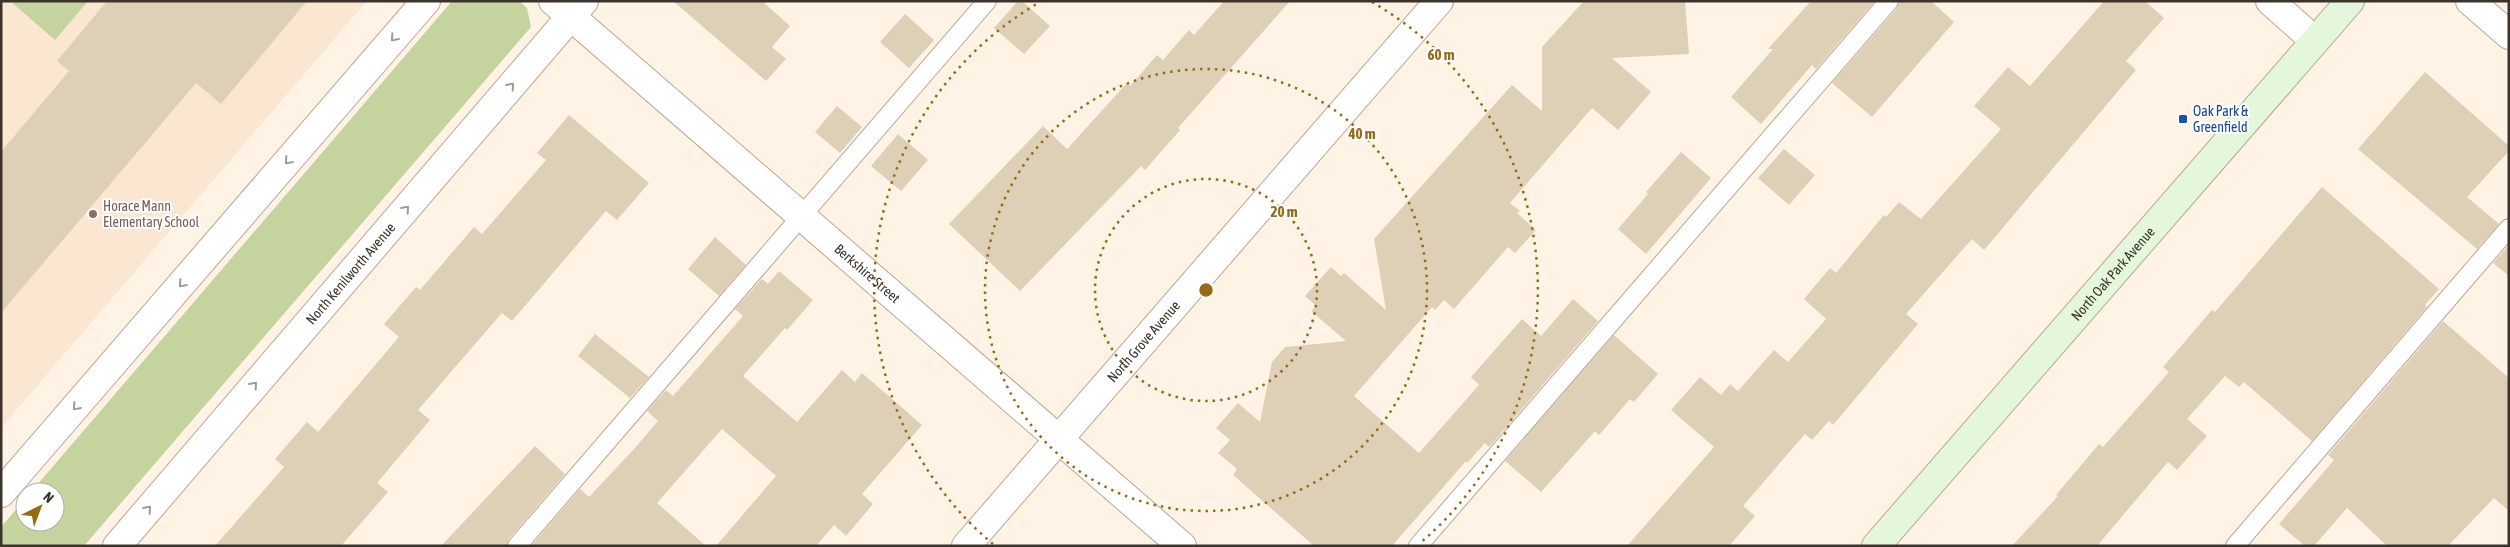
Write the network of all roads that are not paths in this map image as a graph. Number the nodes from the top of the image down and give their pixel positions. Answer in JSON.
{"nodes":[{"id":1,"x":426,"y":1,"type":"edge"},
{"id":2,"x":988,"y":1,"type":"edge"},
{"id":3,"x":1439,"y":1,"type":"edge"},
{"id":4,"x":1889,"y":1,"type":"edge"},
{"id":5,"x":2270,"y":1,"type":"edge"},
{"id":6,"x":2350,"y":1,"type":"edge"},
{"id":7,"x":2470,"y":1,"type":"edge"},
{"id":8,"x":569,"y":6,"type":"edge"},
{"id":9,"x":2509,"y":34,"type":"edge"},
{"id":10,"x":2316,"y":41,"type":"junction"},
{"id":11,"x":802,"y":216,"type":"junction"},
{"id":12,"x":2509,"y":228,"type":"edge"},
{"id":13,"x":1058,"y":439,"type":"junction"},
{"id":14,"x":1,"y":493,"type":"edge"},
{"id":15,"x":116,"y":546,"type":"edge"},
{"id":16,"x":517,"y":546,"type":"edge"},
{"id":17,"x":966,"y":546,"type":"edge"},
{"id":18,"x":1182,"y":546,"type":"edge"},
{"id":19,"x":1418,"y":546,"type":"edge"},
{"id":20,"x":1876,"y":546,"type":"edge"},
{"id":21,"x":2235,"y":546,"type":"edge"}],
"edges":[{"from":1,"to":14,"type":"street","one_way":true},
{"from":2,"to":11,"type":"lane"},
{"from":3,"to":13,"type":"street","name":"North Grove Avenue"},
{"from":4,"to":19,"type":"lane"},
{"from":5,"to":10,"type":"street"},
{"from":6,"to":10,"type":"street","name":"North Oak Park Avenue"},
{"from":7,"to":9,"type":"street"},
{"from":8,"to":11,"type":"street","name":"Berkshire Street"},
{"from":15,"to":8,"type":"street","name":"North Kenilworth Avenue","one_way":true},
{"from":10,"to":20,"type":"street","name":"North Oak Park Avenue"},
{"from":11,"to":13,"type":"street","name":"Berkshire Street"},
{"from":11,"to":16,"type":"lane"},
{"from":12,"to":21,"type":"lane"},
{"from":13,"to":17,"type":"street","name":"North Grove Avenue"},
{"from":13,"to":18,"type":"street","name":"Berkshire Street"}]}
